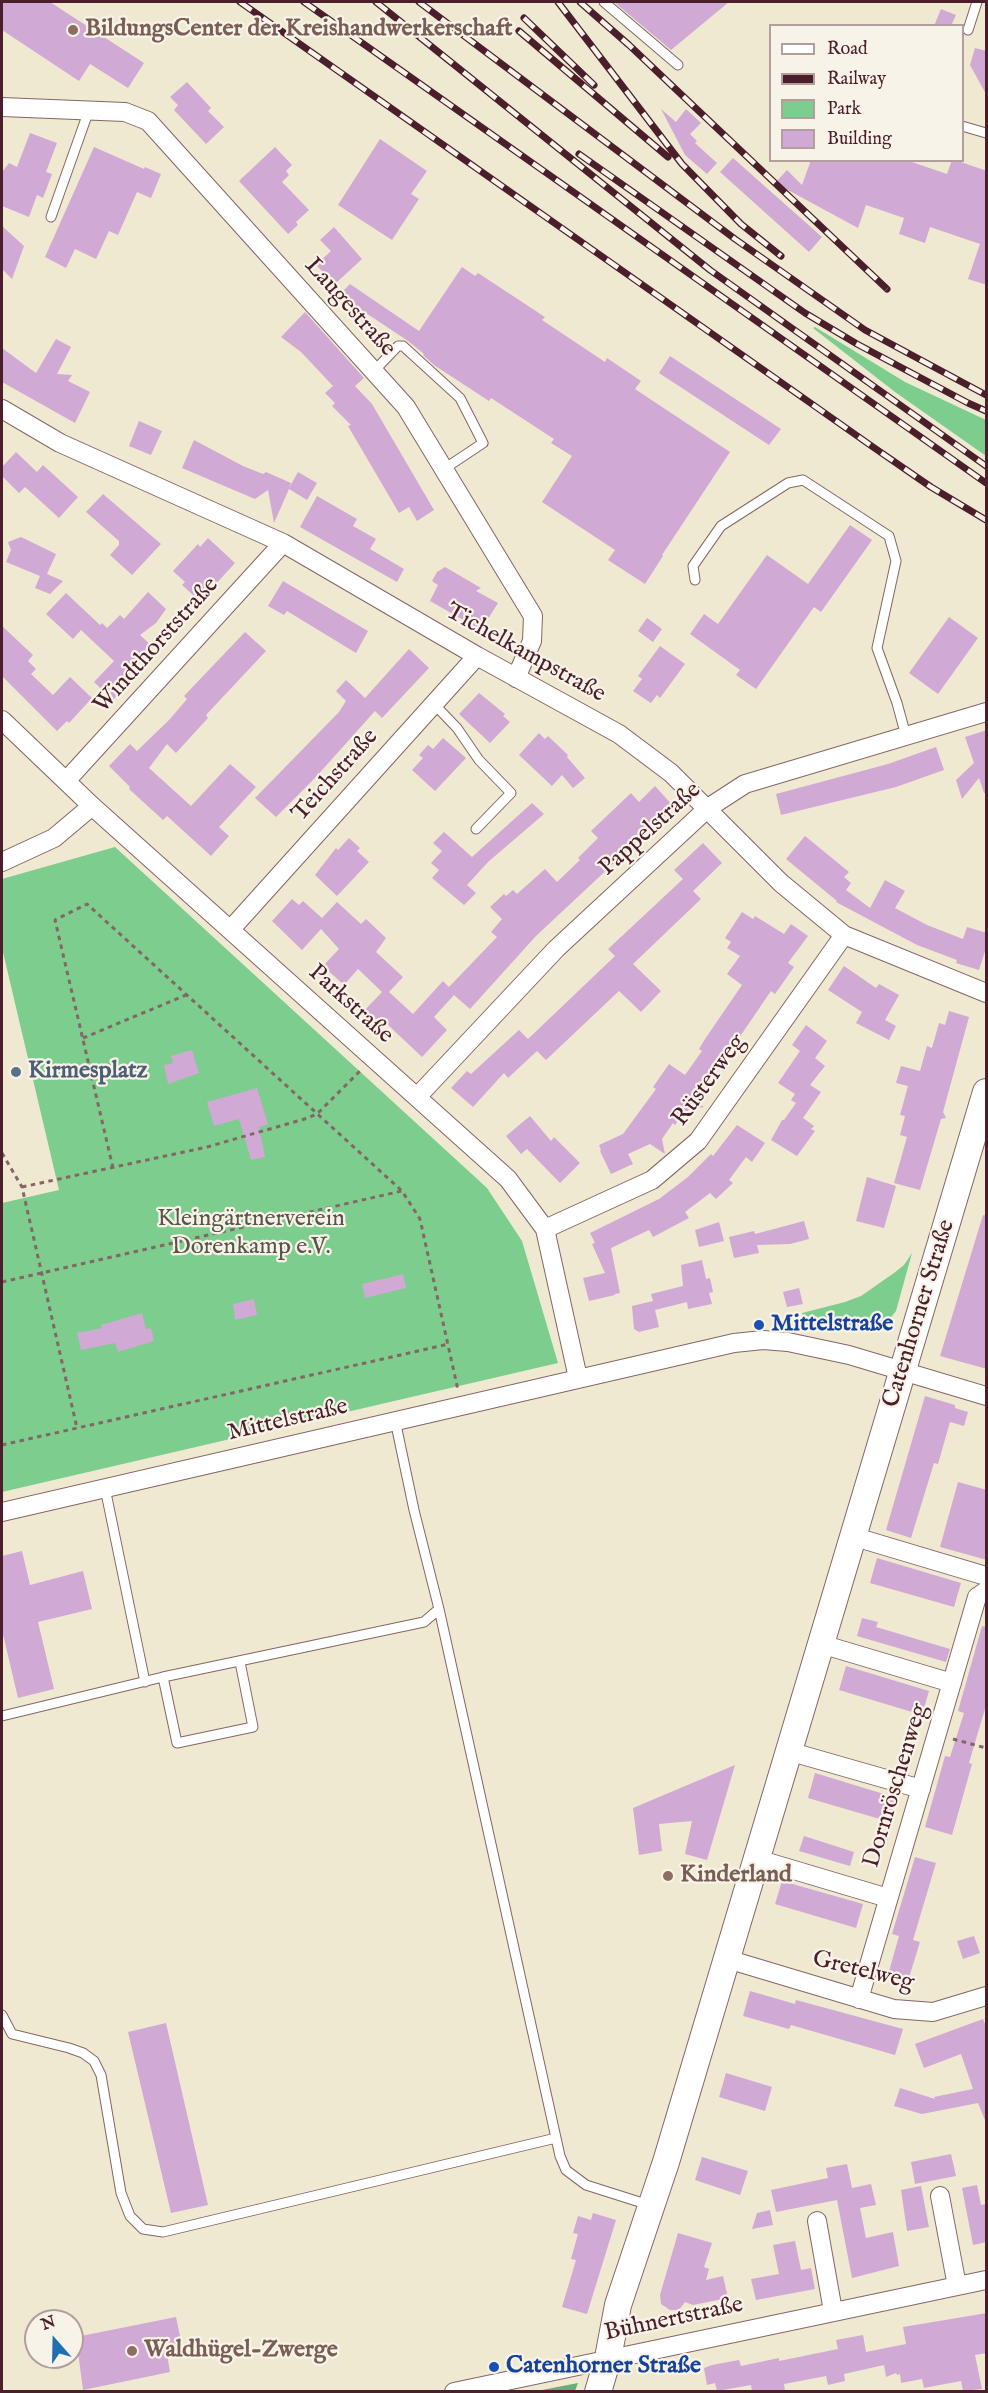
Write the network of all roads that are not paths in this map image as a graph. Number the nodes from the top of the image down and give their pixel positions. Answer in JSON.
{"nodes":[{"id":1,"x":604,"y":2,"type":"edge"},
{"id":2,"x":977,"y":2,"type":"edge"},
{"id":3,"x":968,"y":30,"type":"dead end"},
{"id":4,"x":678,"y":65,"type":"dead end"},
{"id":5,"x":2,"y":107,"type":"edge"},
{"id":6,"x":89,"y":110,"type":"junction"},
{"id":7,"x":964,"y":126,"type":"edge"},
{"id":8,"x":987,"y":133,"type":"edge"},
{"id":9,"x":51,"y":217,"type":"dead end"},
{"id":10,"x":374,"y":371,"type":"junction"},
{"id":11,"x":2,"y":409,"type":"edge"},
{"id":12,"x":444,"y":469,"type":"junction"},
{"id":13,"x":283,"y":543,"type":"junction"},
{"id":14,"x":695,"y":580,"type":"dead end"},
{"id":15,"x":477,"y":656,"type":"junction"},
{"id":16,"x":516,"y":678,"type":"junction"},
{"id":17,"x":434,"y":704,"type":"junction"},
{"id":18,"x":987,"y":712,"type":"edge"},
{"id":19,"x":2,"y":720,"type":"edge"},
{"id":20,"x":906,"y":736,"type":"junction"},
{"id":21,"x":66,"y":781,"type":"junction"},
{"id":22,"x":92,"y":806,"type":"junction"},
{"id":23,"x":708,"y":808,"type":"junction"},
{"id":24,"x":476,"y":829,"type":"dead end"},
{"id":25,"x":2,"y":862,"type":"edge"},
{"id":26,"x":231,"y":929,"type":"junction"},
{"id":27,"x":844,"y":935,"type":"junction"},
{"id":28,"x":987,"y":993,"type":"edge"},
{"id":29,"x":987,"y":1092,"type":"edge"},
{"id":30,"x":417,"y":1098,"type":"junction"},
{"id":31,"x":545,"y":1229,"type":"junction"},
{"id":32,"x":902,"y":1371,"type":"junction"},
{"id":33,"x":578,"y":1378,"type":"junction"},
{"id":34,"x":987,"y":1396,"type":"edge"},
{"id":35,"x":395,"y":1420,"type":"junction"},
{"id":36,"x":105,"y":1488,"type":"junction"},
{"id":37,"x":2,"y":1512,"type":"edge"},
{"id":38,"x":855,"y":1537,"type":"junction"},
{"id":39,"x":987,"y":1576,"type":"edge"},
{"id":40,"x":987,"y":1591,"type":"edge"},
{"id":41,"x":439,"y":1609,"type":"junction"},
{"id":42,"x":821,"y":1644,"type":"junction"},
{"id":43,"x":240,"y":1662,"type":"junction"},
{"id":44,"x":163,"y":1677,"type":"junction"},
{"id":45,"x":145,"y":1682,"type":"junction"},
{"id":46,"x":952,"y":1683,"type":"junction"},
{"id":47,"x":2,"y":1716,"type":"edge"},
{"id":48,"x":788,"y":1751,"type":"junction"},
{"id":49,"x":921,"y":1789,"type":"junction"},
{"id":50,"x":757,"y":1859,"type":"junction"},
{"id":51,"x":888,"y":1898,"type":"junction"},
{"id":52,"x":727,"y":1959,"type":"junction"},
{"id":53,"x":987,"y":1996,"type":"edge"},
{"id":54,"x":859,"y":1999,"type":"junction"},
{"id":55,"x":2,"y":2014,"type":"edge"},
{"id":56,"x":556,"y":2138,"type":"junction"},
{"id":57,"x":940,"y":2196,"type":"dead end"},
{"id":58,"x":650,"y":2205,"type":"junction"},
{"id":59,"x":817,"y":2221,"type":"dead end"},
{"id":60,"x":987,"y":2280,"type":"edge"},
{"id":61,"x":957,"y":2286,"type":"junction"},
{"id":62,"x":833,"y":2311,"type":"junction"},
{"id":63,"x":608,"y":2358,"type":"junction"},
{"id":64,"x":454,"y":2391,"type":"edge"},
{"id":65,"x":598,"y":2391,"type":"edge"}],
"edges":[{"from":1,"to":4,"type":"lane"},
{"from":2,"to":3,"type":"lane"},
{"from":5,"to":6,"type":"street","name":"Laugestraße"},
{"from":6,"to":9,"type":"lane"},
{"from":6,"to":10,"type":"street","name":"Laugestraße"},
{"from":7,"to":8,"type":"lane"},
{"from":10,"to":12,"type":"street","name":"Laugestraße"},
{"from":10,"to":12,"type":"lane"},
{"from":11,"to":13,"type":"street","name":"Tichelkampstraße"},
{"from":12,"to":16,"type":"street","name":"Laugestraße"},
{"from":13,"to":15,"type":"street","name":"Tichelkampstraße"},
{"from":13,"to":21,"type":"street","name":"Windthorststraße"},
{"from":14,"to":20,"type":"lane"},
{"from":15,"to":16,"type":"street","name":"Tichelkampstraße"},
{"from":15,"to":17,"type":"street","name":"Teichstraße"},
{"from":16,"to":23,"type":"street","name":"Tichelkampstraße"},
{"from":17,"to":24,"type":"lane"},
{"from":17,"to":26,"type":"street","name":"Teichstraße"},
{"from":18,"to":20,"type":"street","name":"Pappelstraße"},
{"from":19,"to":21,"type":"street","name":"Parkstraße"},
{"from":20,"to":23,"type":"street","name":"Pappelstraße"},
{"from":21,"to":22,"type":"street","name":"Parkstraße"},
{"from":22,"to":25,"type":"street"},
{"from":22,"to":26,"type":"street","name":"Parkstraße"},
{"from":23,"to":27,"type":"street","name":"Tichelkampstraße"},
{"from":23,"to":30,"type":"street","name":"Pappelstraße"},
{"from":26,"to":30,"type":"street","name":"Parkstraße"},
{"from":27,"to":28,"type":"street","name":"Tichelkampstraße"},
{"from":27,"to":31,"type":"street","name":"Rüsterweg"},
{"from":29,"to":32,"type":"street","name":"Catenhorner Straße"},
{"from":30,"to":31,"type":"street","name":"Parkstraße"},
{"from":31,"to":33,"type":"street","name":"Parkstraße"},
{"from":32,"to":33,"type":"street","name":"Mittelstraße"},
{"from":32,"to":34,"type":"street","name":"Mittelstraße"},
{"from":32,"to":38,"type":"street","name":"Catenhorner Straße"},
{"from":33,"to":35,"type":"street","name":"Mittelstraße"},
{"from":35,"to":36,"type":"street","name":"Mittelstraße"},
{"from":35,"to":41,"type":"lane"},
{"from":36,"to":37,"type":"street","name":"Mittelstraße"},
{"from":36,"to":45,"type":"lane"},
{"from":38,"to":39,"type":"street"},
{"from":38,"to":42,"type":"street","name":"Catenhorner Straße"},
{"from":40,"to":46,"type":"street","name":"Dornröschenweg"},
{"from":41,"to":43,"type":"lane"},
{"from":41,"to":56,"type":"lane"},
{"from":42,"to":46,"type":"street"},
{"from":42,"to":48,"type":"street","name":"Catenhorner Straße"},
{"from":43,"to":44,"type":"lane"},
{"from":43,"to":44,"type":"lane"},
{"from":44,"to":45,"type":"lane"},
{"from":45,"to":47,"type":"lane"},
{"from":46,"to":49,"type":"street","name":"Dornröschenweg"},
{"from":48,"to":49,"type":"street"},
{"from":48,"to":50,"type":"street","name":"Catenhorner Straße"},
{"from":49,"to":51,"type":"street","name":"Dornröschenweg"},
{"from":50,"to":51,"type":"street"},
{"from":50,"to":52,"type":"street","name":"Catenhorner Straße"},
{"from":51,"to":54,"type":"street","name":"Dornröschenweg"},
{"from":52,"to":54,"type":"street","name":"Gretelweg"},
{"from":52,"to":58,"type":"street","name":"Catenhorner Straße"},
{"from":53,"to":54,"type":"street","name":"Gretelweg"},
{"from":55,"to":56,"type":"lane"},
{"from":56,"to":58,"type":"lane"},
{"from":57,"to":61,"type":"street"},
{"from":58,"to":63,"type":"street","name":"Catenhorner Straße"},
{"from":59,"to":62,"type":"street"},
{"from":60,"to":61,"type":"street","name":"Bühnertstraße"},
{"from":61,"to":62,"type":"street","name":"Bühnertstraße"},
{"from":62,"to":63,"type":"street","name":"Bühnertstraße"},
{"from":63,"to":64,"type":"street","name":"Bühnertstraße"},
{"from":63,"to":65,"type":"street","name":"Catenhorner Straße"}]}
